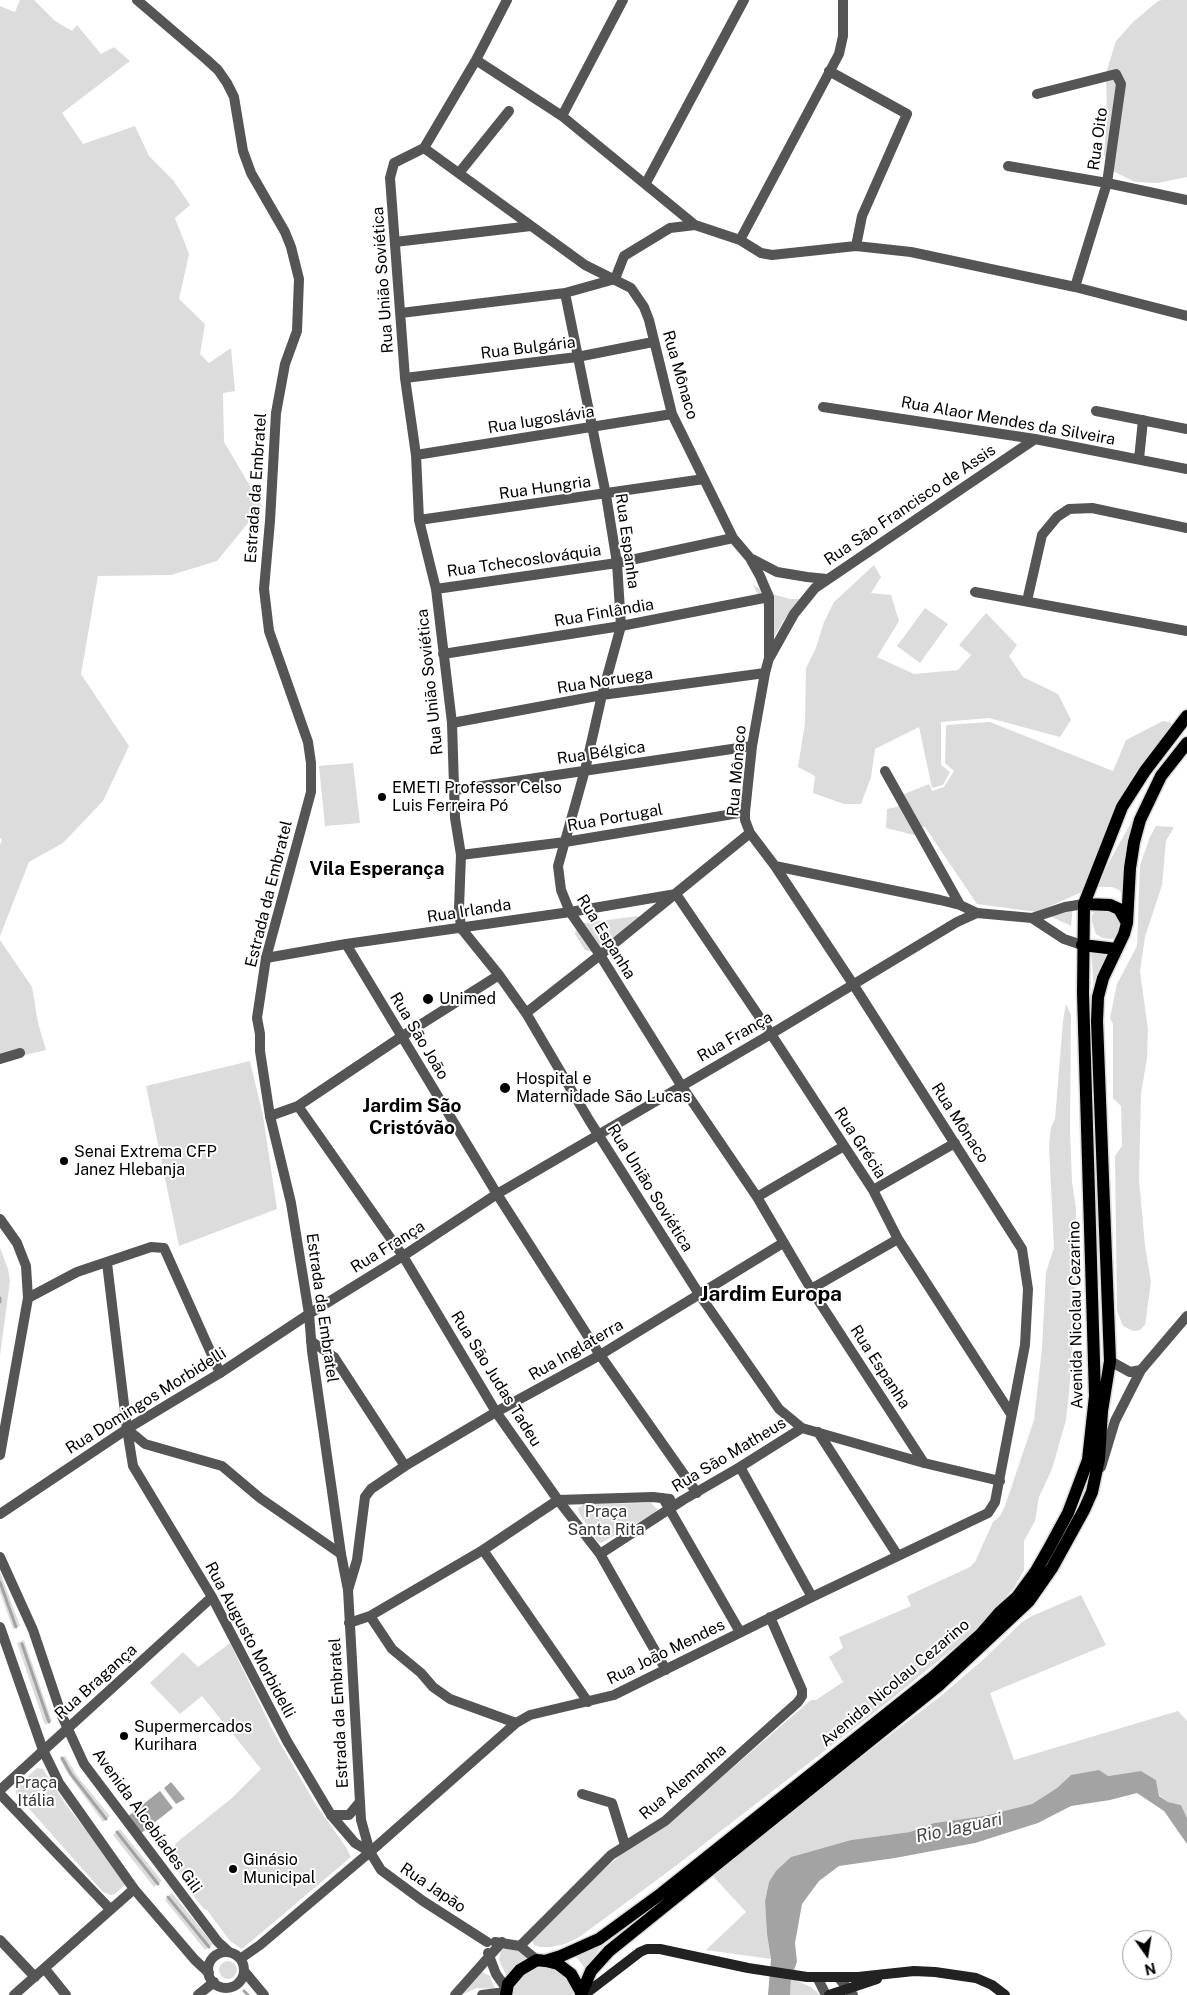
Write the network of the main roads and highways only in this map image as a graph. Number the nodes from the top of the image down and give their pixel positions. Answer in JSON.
{"nodes":[{"id":1,"x":1187,"y":716,"type":"edge"},
{"id":2,"x":1187,"y":743,"type":"edge"},
{"id":3,"x":1084,"y":904,"type":"junction"},
{"id":4,"x":1127,"y":922,"type":"junction"},
{"id":5,"x":1082,"y":946,"type":"junction"},
{"id":6,"x":1116,"y":949,"type":"junction"},
{"id":7,"x":541,"y":1961,"type":"junction"},
{"id":8,"x":892,"y":1974,"type":"junction"},
{"id":9,"x":851,"y":1992,"type":"edge"},
{"id":10,"x":506,"y":1993,"type":"edge"},
{"id":11,"x":582,"y":1994,"type":"edge"},
{"id":12,"x":828,"y":1995,"type":"edge"},
{"id":13,"x":1005,"y":1995,"type":"edge"}],
"edges":[{"from":1,"to":3,"type":"main road","name":"Avenida Nicolau Cezarino"},
{"from":2,"to":4,"type":"main road","name":"Avenida Nicolau Cezarino"},
{"from":3,"to":4,"type":"main road"},
{"from":3,"to":5,"type":"main road","name":"Avenida Nicolau Cezarino"},
{"from":4,"to":6,"type":"main road","name":"Avenida Nicolau Cezarino"},
{"from":5,"to":6,"type":"main road"},
{"from":5,"to":7,"type":"main road","name":"Avenida Nicolau Cezarino"},
{"from":6,"to":11,"type":"main road","name":"Avenida Nicolau Cezarino"},
{"from":7,"to":10,"type":"main road","name":"Avenida Nicolau Cezarino"},
{"from":7,"to":11,"type":"main road"},
{"from":8,"to":9,"type":"main road"},
{"from":8,"to":11,"type":"main road"},
{"from":8,"to":13,"type":"main road"},
{"from":9,"to":12,"type":"main road"}]}
